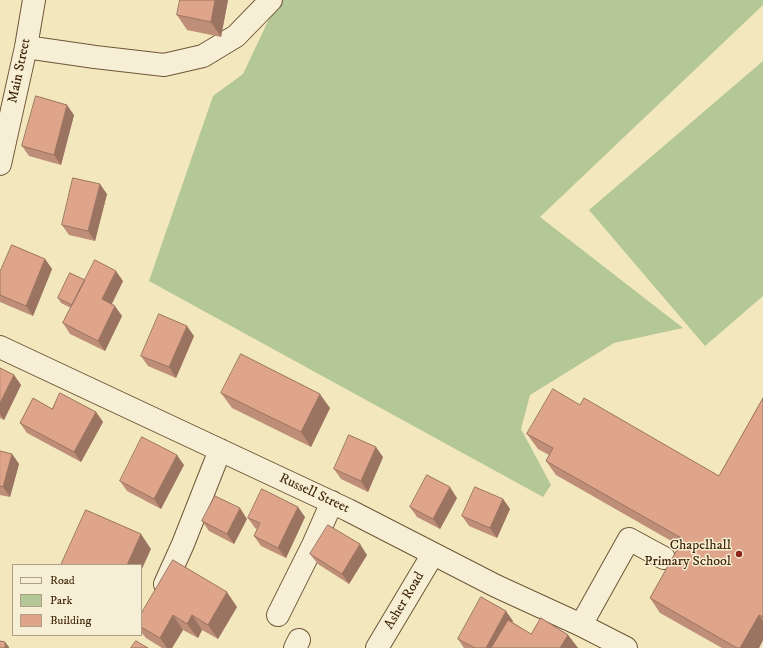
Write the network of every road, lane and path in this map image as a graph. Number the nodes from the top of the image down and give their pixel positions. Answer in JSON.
{"nodes":[{"id":1,"x":34,"y":0,"type":"edge"},
{"id":2,"x":271,"y":0,"type":"edge"},
{"id":3,"x":26,"y":46,"type":"junction"},
{"id":4,"x":6,"y":113,"type":"edge"},
{"id":5,"x":0,"y":164,"type":"edge"},
{"id":6,"x":0,"y":347,"type":"edge"},
{"id":7,"x":220,"y":450,"type":"junction"},
{"id":8,"x":332,"y":502,"type":"junction"},
{"id":9,"x":433,"y":554,"type":"junction"},
{"id":10,"x":664,"y":558,"type":"dead end"},
{"id":11,"x":165,"y":584,"type":"edge"},
{"id":12,"x":278,"y":615,"type":"dead end"},
{"id":13,"x":581,"y":625,"type":"junction"},
{"id":14,"x":377,"y":648,"type":"edge"},
{"id":15,"x":626,"y":648,"type":"edge"}],
"edges":[{"from":1,"to":3,"type":"street","name":"Main Street"},
{"from":2,"to":3,"type":"street"},
{"from":3,"to":4,"type":"street","name":"Main Street"},
{"from":4,"to":5,"type":"street","name":"Main Street"},
{"from":6,"to":7,"type":"street","name":"Russell Street"},
{"from":7,"to":8,"type":"street","name":"Russell Street"},
{"from":7,"to":11,"type":"street"},
{"from":8,"to":9,"type":"street","name":"Russell Street"},
{"from":8,"to":12,"type":"street"},
{"from":9,"to":13,"type":"street","name":"Russell Street"},
{"from":9,"to":14,"type":"street","name":"Asher Road"},
{"from":10,"to":13,"type":"street"},
{"from":13,"to":15,"type":"street","name":"Russell Street"}]}
